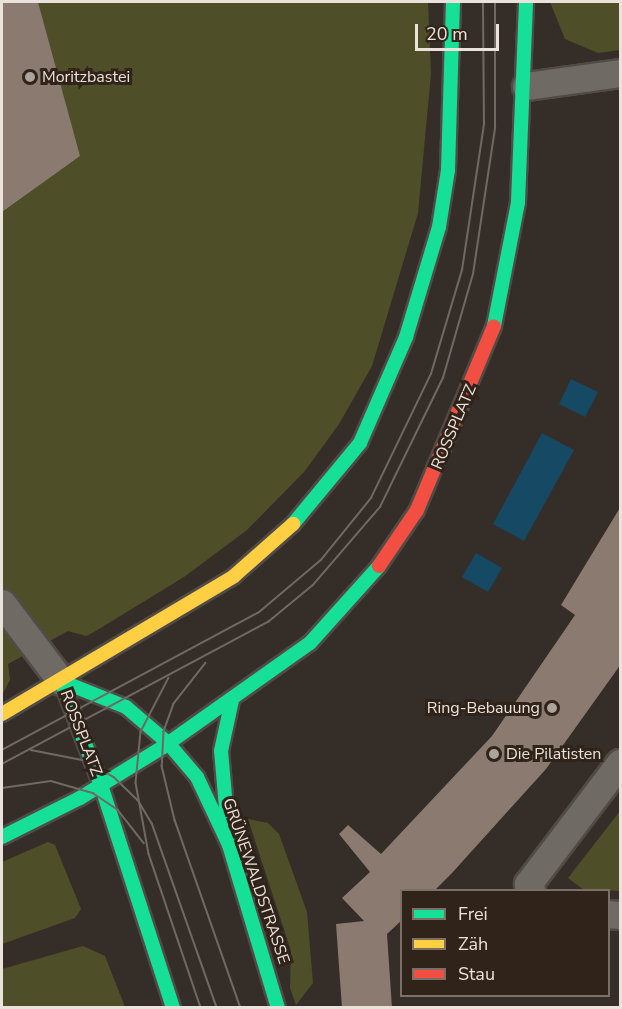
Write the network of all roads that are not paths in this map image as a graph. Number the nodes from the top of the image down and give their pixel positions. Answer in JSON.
{"nodes":[{"id":1,"x":453,"y":2,"type":"edge"},
{"id":2,"x":526,"y":2,"type":"edge"},
{"id":3,"x":621,"y":73,"type":"edge"},
{"id":4,"x":526,"y":86,"type":"junction"},
{"id":5,"x":2,"y":603,"type":"edge"},
{"id":6,"x":61,"y":681,"type":"junction"},
{"id":7,"x":232,"y":700,"type":"junction"},
{"id":8,"x":2,"y":714,"type":"edge"},
{"id":9,"x":168,"y":743,"type":"junction"},
{"id":10,"x":621,"y":763,"type":"edge"},
{"id":11,"x":101,"y":786,"type":"junction"},
{"id":12,"x":2,"y":837,"type":"edge"},
{"id":13,"x":229,"y":845,"type":"junction"},
{"id":14,"x":530,"y":887,"type":"edge"},
{"id":15,"x":173,"y":1008,"type":"edge"},
{"id":16,"x":278,"y":1008,"type":"edge"}],
"edges":[{"from":1,"to":6,"type":"main road","name":"ROSSPLATZ"},
{"from":2,"to":4,"type":"main road","name":"ROSSPLATZ"},
{"from":3,"to":4,"type":"street"},
{"from":4,"to":7,"type":"main road","name":"ROSSPLATZ"},
{"from":5,"to":6,"type":"street"},
{"from":6,"to":8,"type":"main road","name":"ROSSPLATZ"},
{"from":6,"to":9,"type":"main road","name":"ROSSPLATZ"},
{"from":6,"to":11,"type":"main road","name":"ROSSPLATZ"},
{"from":7,"to":9,"type":"main road","name":"ROSSPLATZ"},
{"from":7,"to":13,"type":"main road"},
{"from":9,"to":11,"type":"main road","name":"ROSSPLATZ"},
{"from":9,"to":13,"type":"main road","name":"GRÜNEWALDSTRASSE"},
{"from":10,"to":14,"type":"street"},
{"from":11,"to":12,"type":"main road","name":"ROSSPLATZ"},
{"from":11,"to":15,"type":"main road"},
{"from":13,"to":16,"type":"main road","name":"GRÜNEWALDSTRASSE"}]}
